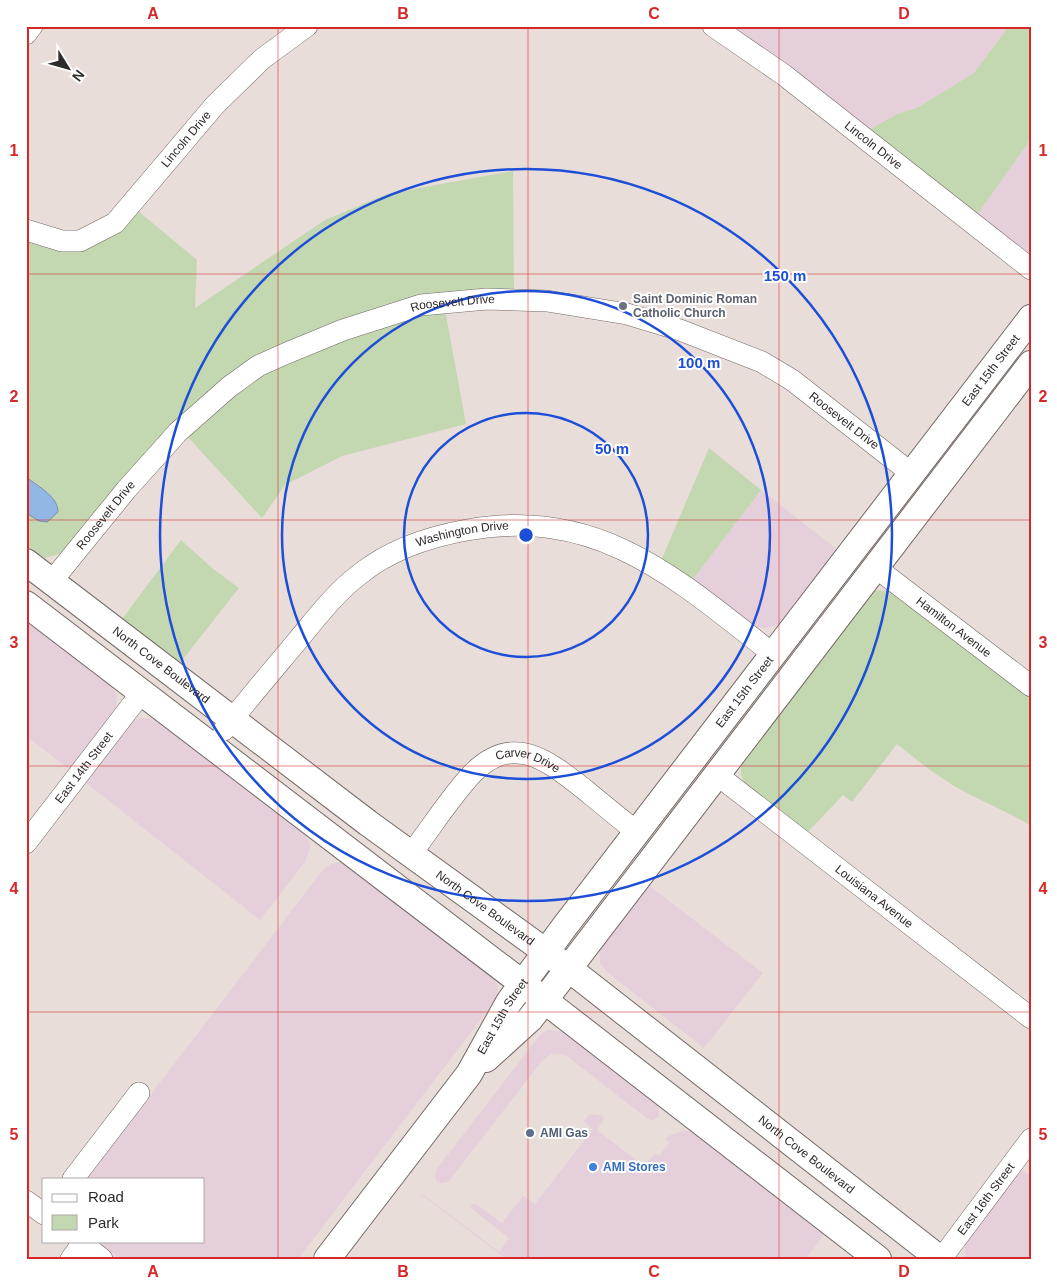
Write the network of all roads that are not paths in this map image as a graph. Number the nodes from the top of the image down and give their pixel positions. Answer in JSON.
{"nodes":[{"id":1,"x":32,"y":26,"type":"edge"},
{"id":2,"x":307,"y":26,"type":"edge"},
{"id":3,"x":713,"y":26,"type":"edge"},
{"id":4,"x":26,"y":34,"type":"edge"},
{"id":5,"x":26,"y":230,"type":"edge"},
{"id":6,"x":1031,"y":269,"type":"edge"},
{"id":7,"x":1031,"y":318,"type":"edge"},
{"id":8,"x":1031,"y":364,"type":"edge"},
{"id":9,"x":911,"y":473,"type":"junction"},
{"id":10,"x":934,"y":490,"type":"junction"},
{"id":11,"x":853,"y":550,"type":"junction"},
{"id":12,"x":26,"y":562,"type":"edge"},
{"id":13,"x":875,"y":567,"type":"junction"},
{"id":14,"x":52,"y":582,"type":"junction"},
{"id":15,"x":26,"y":604,"type":"edge"},
{"id":16,"x":773,"y":654,"type":"junction"},
{"id":17,"x":795,"y":672,"type":"junction"},
{"id":18,"x":1031,"y":686,"type":"edge"},
{"id":19,"x":142,"y":692,"type":"junction"},
{"id":20,"x":228,"y":725,"type":"junction"},
{"id":21,"x":694,"y":757,"type":"junction"},
{"id":22,"x":716,"y":774,"type":"junction"},
{"id":23,"x":637,"y":832,"type":"junction"},
{"id":24,"x":26,"y":843,"type":"edge"},
{"id":25,"x":411,"y":854,"type":"junction"},
{"id":26,"x":546,"y":952,"type":"junction"},
{"id":27,"x":568,"y":968,"type":"junction"},
{"id":28,"x":523,"y":984,"type":"junction"},
{"id":29,"x":544,"y":1000,"type":"junction"},
{"id":30,"x":1031,"y":1018,"type":"edge"},
{"id":31,"x":469,"y":1074,"type":"junction"},
{"id":32,"x":139,"y":1093,"type":"dead end"},
{"id":33,"x":1031,"y":1139,"type":"edge"},
{"id":34,"x":74,"y":1178,"type":"edge"},
{"id":35,"x":26,"y":1201,"type":"edge"},
{"id":36,"x":42,"y":1213,"type":"edge"},
{"id":37,"x":77,"y":1248,"type":"edge"},
{"id":38,"x":102,"y":1259,"type":"edge"},
{"id":39,"x":327,"y":1259,"type":"edge"},
{"id":40,"x":878,"y":1259,"type":"edge"},
{"id":41,"x":941,"y":1259,"type":"edge"}],
"edges":[{"from":1,"to":4,"type":"street"},
{"from":2,"to":5,"type":"street","name":"Lincoln Drive"},
{"from":3,"to":6,"type":"street","name":"Lincoln Drive"},
{"from":7,"to":9,"type":"main road","name":"East 15th Street"},
{"from":8,"to":10,"type":"main road","name":"East 15th Street"},
{"from":9,"to":10,"type":"main road"},
{"from":9,"to":11,"type":"main road","name":"East 15th Street"},
{"from":9,"to":14,"type":"street","name":"Roosevelt Drive"},
{"from":10,"to":13,"type":"main road","name":"East 15th Street"},
{"from":11,"to":13,"type":"main road"},
{"from":11,"to":16,"type":"main road","name":"East 15th Street"},
{"from":12,"to":14,"type":"main road","name":"North Cove Boulevard"},
{"from":13,"to":17,"type":"main road","name":"East 15th Street"},
{"from":13,"to":18,"type":"street","name":"Hamilton Avenue"},
{"from":14,"to":20,"type":"main road","name":"North Cove Boulevard"},
{"from":15,"to":19,"type":"main road"},
{"from":16,"to":17,"type":"main road"},
{"from":16,"to":20,"type":"street","name":"Washington Drive"},
{"from":16,"to":21,"type":"main road","name":"East 15th Street"},
{"from":17,"to":22,"type":"main road","name":"East 15th Street"},
{"from":19,"to":20,"type":"main road"},
{"from":19,"to":24,"type":"street","name":"East 14th Street"},
{"from":19,"to":28,"type":"main road"},
{"from":20,"to":25,"type":"main road","name":"North Cove Boulevard"},
{"from":21,"to":22,"type":"main road"},
{"from":21,"to":23,"type":"main road","name":"East 15th Street"},
{"from":22,"to":27,"type":"main road","name":"East 15th Street"},
{"from":22,"to":30,"type":"street","name":"Louisiana Avenue"},
{"from":23,"to":25,"type":"street","name":"Carver Drive"},
{"from":23,"to":26,"type":"main road","name":"East 15th Street"},
{"from":25,"to":26,"type":"main road","name":"North Cove Boulevard"},
{"from":26,"to":27,"type":"main road","name":"North Cove Boulevard"},
{"from":26,"to":28,"type":"main road","name":"East 15th Street"},
{"from":27,"to":29,"type":"main road","name":"East 15th Street"},
{"from":27,"to":41,"type":"main road","name":"North Cove Boulevard"},
{"from":28,"to":29,"type":"main road"},
{"from":28,"to":31,"type":"main road","name":"East 15th Street"},
{"from":29,"to":31,"type":"main road","name":"East 15th Street"},
{"from":29,"to":40,"type":"main road"},
{"from":31,"to":39,"type":"main road","name":"East 15th Street"},
{"from":32,"to":34,"type":"street"},
{"from":33,"to":41,"type":"street","name":"East 16th Street"},
{"from":35,"to":36,"type":"street"},
{"from":37,"to":38,"type":"street"}]}
